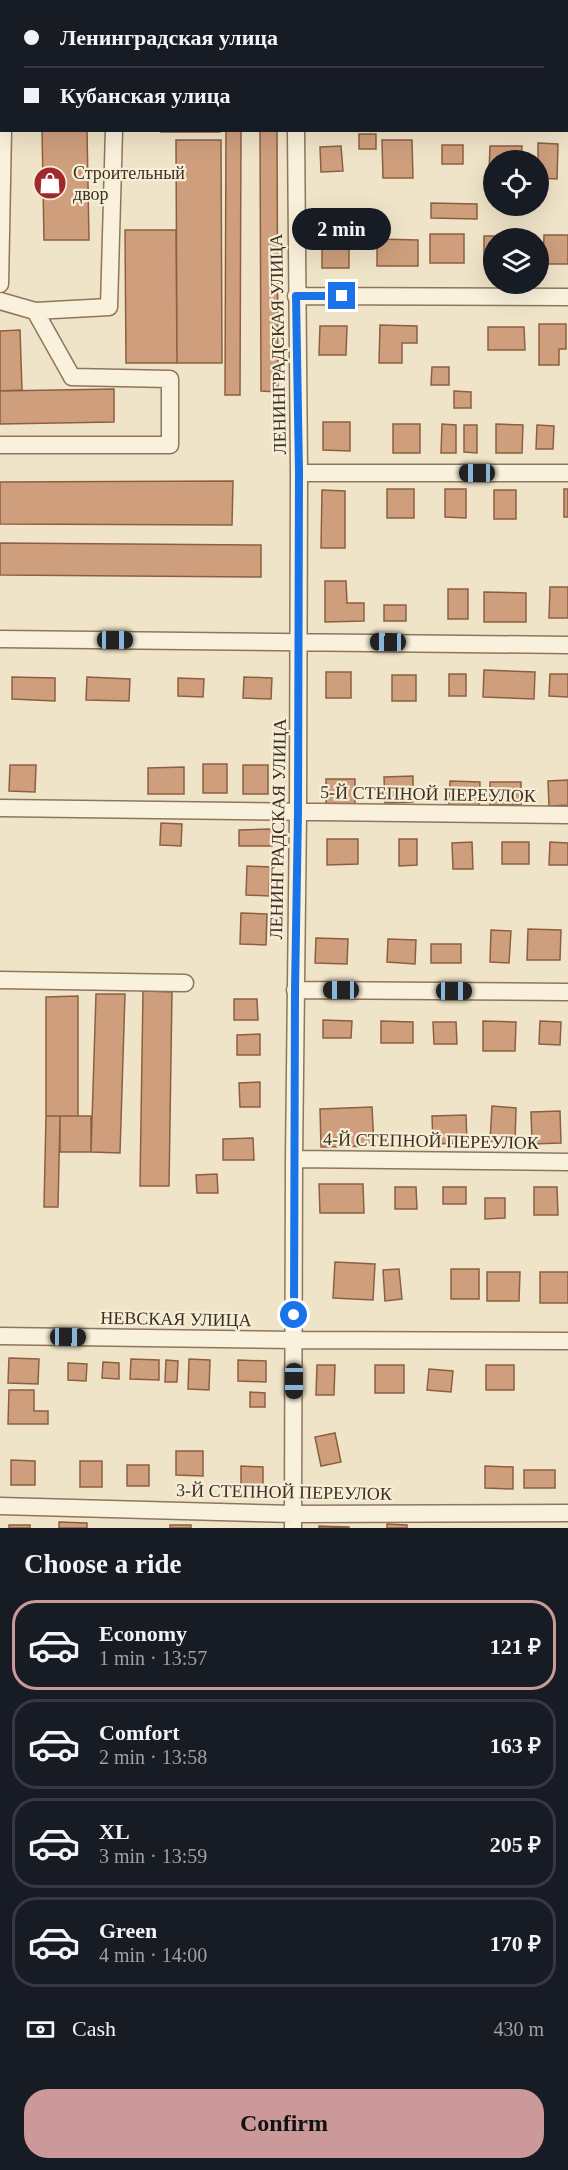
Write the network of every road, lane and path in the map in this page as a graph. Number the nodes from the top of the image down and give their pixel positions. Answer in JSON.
{"nodes":[{"id":1,"x":3,"y":132,"type":"edge"},
{"id":2,"x":114,"y":132,"type":"edge"},
{"id":3,"x":296,"y":132,"type":"edge"},
{"id":4,"x":0,"y":284,"type":"edge"},
{"id":5,"x":296,"y":296,"type":"junction"},
{"id":6,"x":568,"y":297,"type":"edge"},
{"id":7,"x":0,"y":301,"type":"edge"},
{"id":8,"x":35,"y":311,"type":"junction"},
{"id":9,"x":0,"y":446,"type":"edge"},
{"id":10,"x":299,"y":472,"type":"junction"},
{"id":11,"x":568,"y":474,"type":"edge"},
{"id":12,"x":0,"y":639,"type":"edge"},
{"id":13,"x":297,"y":641,"type":"junction"},
{"id":14,"x":568,"y":645,"type":"edge"},
{"id":15,"x":0,"y":808,"type":"edge"},
{"id":16,"x":298,"y":812,"type":"junction"},
{"id":17,"x":568,"y":815,"type":"edge"},
{"id":18,"x":0,"y":980,"type":"edge"},
{"id":19,"x":185,"y":983,"type":"dead end"},
{"id":20,"x":295,"y":990,"type":"junction"},
{"id":21,"x":568,"y":992,"type":"edge"},
{"id":22,"x":294,"y":1160,"type":"junction"},
{"id":23,"x":568,"y":1162,"type":"edge"},
{"id":24,"x":0,"y":1336,"type":"edge"},
{"id":25,"x":294,"y":1340,"type":"junction"},
{"id":26,"x":568,"y":1341,"type":"edge"},
{"id":27,"x":0,"y":1506,"type":"edge"},
{"id":28,"x":568,"y":1513,"type":"edge"},
{"id":29,"x":293,"y":1521,"type":"edge"}],
"edges":[{"from":1,"to":4,"type":"street"},
{"from":2,"to":8,"type":"street"},
{"from":3,"to":5,"type":"street","name":"ЛЕНИНГРАДСКАЯ УЛИЦА"},
{"from":5,"to":6,"type":"street"},
{"from":5,"to":10,"type":"street","name":"ЛЕНИНГРАДСКАЯ УЛИЦА"},
{"from":7,"to":8,"type":"street"},
{"from":8,"to":9,"type":"street"},
{"from":10,"to":11,"type":"street"},
{"from":10,"to":13,"type":"street","name":"ЛЕНИНГРАДСКАЯ УЛИЦА"},
{"from":12,"to":13,"type":"street"},
{"from":13,"to":14,"type":"street"},
{"from":13,"to":16,"type":"street","name":"ЛЕНИНГРАДСКАЯ УЛИЦА"},
{"from":15,"to":16,"type":"street","name":"5-Й СТЕПНОЙ ПЕРЕУЛОК"},
{"from":16,"to":17,"type":"street","name":"5-Й СТЕПНОЙ ПЕРЕУЛОК"},
{"from":16,"to":20,"type":"street","name":"ЛЕНИНГРАДСКАЯ УЛИЦА"},
{"from":18,"to":19,"type":"street"},
{"from":20,"to":21,"type":"street"},
{"from":20,"to":22,"type":"street","name":"ЛЕНИНГРАДСКАЯ УЛИЦА"},
{"from":22,"to":23,"type":"street","name":"4-Й СТЕПНОЙ ПЕРЕУЛОК"},
{"from":22,"to":25,"type":"street","name":"ЛЕНИНГРАДСКАЯ УЛИЦА"},
{"from":24,"to":25,"type":"street","name":"НЕВСКАЯ УЛИЦА"},
{"from":25,"to":26,"type":"street","name":"НЕВСКАЯ УЛИЦА"},
{"from":25,"to":29,"type":"street","name":"ЛЕНИНГРАДСКАЯ УЛИЦА"},
{"from":27,"to":29,"type":"street","name":"3-Й СТЕПНОЙ ПЕРЕУЛОК"},
{"from":28,"to":29,"type":"street","name":"3-Й СТЕПНОЙ ПЕРЕУЛОК"}]}
